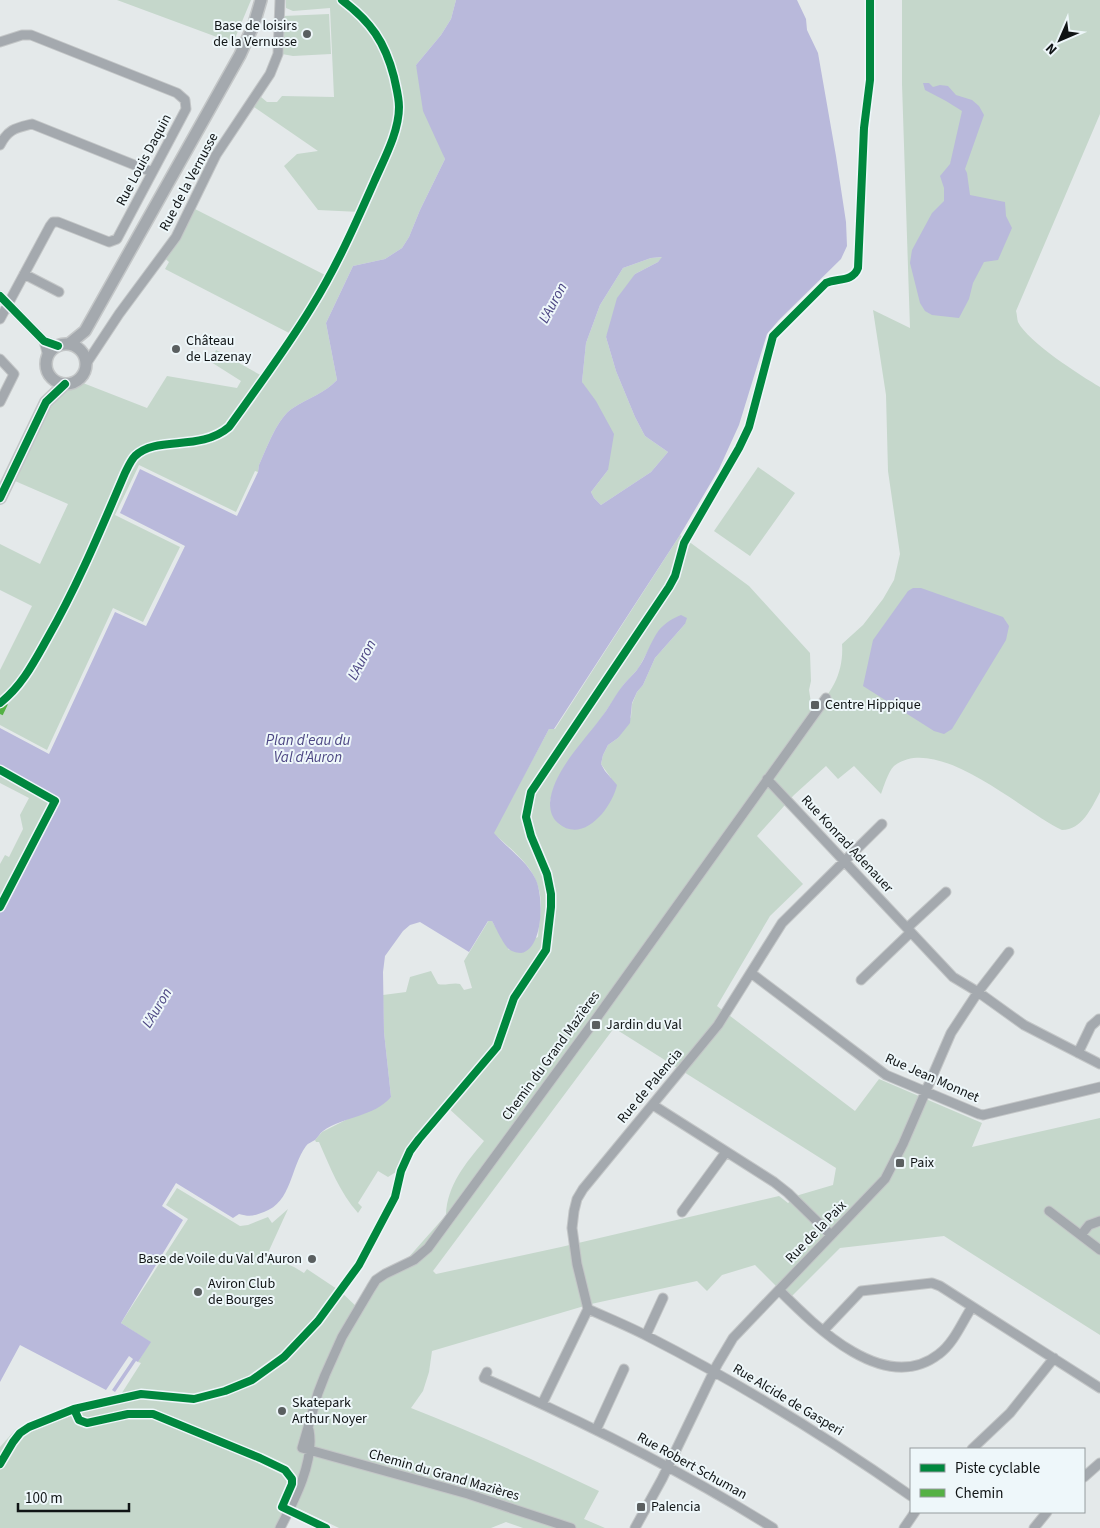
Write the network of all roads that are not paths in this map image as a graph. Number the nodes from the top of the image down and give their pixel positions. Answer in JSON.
{"nodes":[{"id":1,"x":261,"y":0,"type":"edge"},
{"id":2,"x":280,"y":0,"type":"edge"},
{"id":3,"x":0,"y":42,"type":"edge"},
{"id":4,"x":0,"y":144,"type":"edge"},
{"id":5,"x":152,"y":172,"type":"junction"},
{"id":6,"x":24,"y":274,"type":"junction"},
{"id":7,"x":59,"y":292,"type":"dead end"},
{"id":8,"x":0,"y":296,"type":"edge"},
{"id":9,"x":8,"y":304,"type":"junction"},
{"id":10,"x":0,"y":319,"type":"edge"},
{"id":11,"x":85,"y":331,"type":"junction"},
{"id":12,"x":44,"y":341,"type":"junction"},
{"id":13,"x":64,"y":345,"type":"junction"},
{"id":14,"x":48,"y":356,"type":"junction"},
{"id":15,"x":85,"y":358,"type":"junction"},
{"id":16,"x":0,"y":359,"type":"edge"},
{"id":17,"x":50,"y":377,"type":"junction"},
{"id":18,"x":65,"y":384,"type":"junction"},
{"id":19,"x":0,"y":402,"type":"edge"},
{"id":20,"x":46,"y":402,"type":"junction"},
{"id":21,"x":0,"y":498,"type":"edge"},
{"id":22,"x":826,"y":698,"type":"dead end"},
{"id":23,"x":768,"y":779,"type":"junction"},
{"id":24,"x":882,"y":824,"type":"dead end"},
{"id":25,"x":844,"y":860,"type":"junction"},
{"id":26,"x":946,"y":892,"type":"dead end"},
{"id":27,"x":909,"y":930,"type":"junction"},
{"id":28,"x":1010,"y":952,"type":"dead end"},
{"id":29,"x":751,"y":974,"type":"junction"},
{"id":30,"x":861,"y":980,"type":"dead end"},
{"id":31,"x":978,"y":992,"type":"junction"},
{"id":32,"x":1099,"y":1019,"type":"edge"},
{"id":33,"x":1078,"y":1052,"type":"junction"},
{"id":34,"x":1100,"y":1064,"type":"edge"},
{"id":35,"x":1100,"y":1087,"type":"edge"},
{"id":36,"x":925,"y":1091,"type":"junction"},
{"id":37,"x":653,"y":1105,"type":"junction"},
{"id":38,"x":726,"y":1152,"type":"junction"},
{"id":39,"x":1048,"y":1211,"type":"dead end"},
{"id":40,"x":682,"y":1212,"type":"dead end"},
{"id":41,"x":1100,"y":1221,"type":"edge"},
{"id":42,"x":831,"y":1235,"type":"junction"},
{"id":43,"x":1081,"y":1235,"type":"junction"},
{"id":44,"x":1100,"y":1250,"type":"edge"},
{"id":45,"x":779,"y":1290,"type":"junction"},
{"id":46,"x":663,"y":1298,"type":"dead end"},
{"id":47,"x":972,"y":1307,"type":"junction"},
{"id":48,"x":588,"y":1309,"type":"junction"},
{"id":49,"x":822,"y":1330,"type":"junction"},
{"id":50,"x":646,"y":1335,"type":"junction"},
{"id":51,"x":1054,"y":1358,"type":"junction"},
{"id":52,"x":624,"y":1369,"type":"dead end"},
{"id":53,"x":487,"y":1372,"type":"dead end"},
{"id":54,"x":714,"y":1372,"type":"junction"},
{"id":55,"x":1100,"y":1388,"type":"edge"},
{"id":56,"x":542,"y":1404,"type":"junction"},
{"id":57,"x":596,"y":1430,"type":"junction"},
{"id":58,"x":973,"y":1448,"type":"edge"},
{"id":59,"x":310,"y":1451,"type":"junction"},
{"id":60,"x":1100,"y":1463,"type":"edge"},
{"id":61,"x":668,"y":1467,"type":"junction"},
{"id":62,"x":1085,"y":1476,"type":"edge"},
{"id":63,"x":910,"y":1495,"type":"edge"},
{"id":64,"x":914,"y":1513,"type":"edge"},
{"id":65,"x":1046,"y":1513,"type":"edge"},
{"id":66,"x":280,"y":1528,"type":"edge"},
{"id":67,"x":571,"y":1528,"type":"edge"},
{"id":68,"x":635,"y":1528,"type":"edge"},
{"id":69,"x":773,"y":1528,"type":"edge"},
{"id":70,"x":904,"y":1528,"type":"edge"},
{"id":71,"x":1034,"y":1528,"type":"edge"}],
"edges":[{"from":1,"to":11,"type":"street"},
{"from":2,"to":15,"type":"street","name":"Rue de la Vernusse"},
{"from":3,"to":5,"type":"street","name":"Rue Louis Daquin"},
{"from":4,"to":5,"type":"street"},
{"from":5,"to":6,"type":"street","name":"Rue Louis Daquin"},
{"from":6,"to":7,"type":"street"},
{"from":6,"to":9,"type":"street","name":"Rue Louis Daquin"},
{"from":8,"to":9,"type":"street"},
{"from":9,"to":10,"type":"street","name":"Rue Louis Daquin"},
{"from":9,"to":12,"type":"street"},
{"from":11,"to":13,"type":"street"},
{"from":11,"to":15,"type":"street"},
{"from":12,"to":13,"type":"street"},
{"from":12,"to":14,"type":"street"},
{"from":13,"to":14,"type":"street"},
{"from":13,"to":15,"type":"street"},
{"from":14,"to":17,"type":"street"},
{"from":15,"to":18,"type":"street"},
{"from":16,"to":19,"type":"street"},
{"from":17,"to":18,"type":"street"},
{"from":17,"to":20,"type":"street"},
{"from":18,"to":20,"type":"street"},
{"from":20,"to":21,"type":"street"},
{"from":22,"to":23,"type":"street","name":"Chemin du Grand Mazières"},
{"from":23,"to":25,"type":"street","name":"Rue Konrad Adenauer"},
{"from":23,"to":59,"type":"street","name":"Chemin du Grand Mazières"},
{"from":24,"to":25,"type":"street","name":"Rue de Palencia"},
{"from":25,"to":27,"type":"street","name":"Rue Konrad Adenauer"},
{"from":25,"to":29,"type":"street","name":"Rue de Palencia"},
{"from":26,"to":27,"type":"street"},
{"from":27,"to":30,"type":"street"},
{"from":27,"to":31,"type":"street","name":"Rue Konrad Adenauer"},
{"from":28,"to":31,"type":"street","name":"Rue de la Paix"},
{"from":29,"to":36,"type":"street","name":"Rue Jean Monnet"},
{"from":29,"to":37,"type":"street","name":"Rue de Palencia"},
{"from":31,"to":33,"type":"street","name":"Rue Konrad Adenauer"},
{"from":31,"to":36,"type":"street","name":"Rue de la Paix"},
{"from":32,"to":33,"type":"street"},
{"from":33,"to":34,"type":"street","name":"Rue Konrad Adenauer"},
{"from":35,"to":36,"type":"street","name":"Rue Jean Monnet"},
{"from":36,"to":42,"type":"street","name":"Rue de la Paix"},
{"from":37,"to":38,"type":"street"},
{"from":37,"to":48,"type":"street","name":"Rue de Palencia"},
{"from":38,"to":40,"type":"street"},
{"from":38,"to":42,"type":"street"},
{"from":39,"to":43,"type":"street"},
{"from":41,"to":43,"type":"street"},
{"from":42,"to":45,"type":"street","name":"Rue de la Paix"},
{"from":43,"to":44,"type":"street"},
{"from":45,"to":49,"type":"street"},
{"from":45,"to":54,"type":"street","name":"Rue de la Paix"},
{"from":46,"to":50,"type":"street"},
{"from":47,"to":49,"type":"street"},
{"from":47,"to":49,"type":"street"},
{"from":47,"to":51,"type":"street"},
{"from":48,"to":50,"type":"street","name":"Rue Alcide de Gasperi"},
{"from":48,"to":56,"type":"street"},
{"from":50,"to":54,"type":"street","name":"Rue Alcide de Gasperi"},
{"from":51,"to":55,"type":"street"},
{"from":51,"to":58,"type":"street"},
{"from":52,"to":57,"type":"street"},
{"from":53,"to":56,"type":"street","name":"Rue Robert Schuman"},
{"from":54,"to":61,"type":"street","name":"Rue de la Paix"},
{"from":54,"to":63,"type":"street","name":"Rue Alcide de Gasperi"},
{"from":56,"to":57,"type":"street","name":"Rue Robert Schuman"},
{"from":57,"to":61,"type":"street","name":"Rue Robert Schuman"},
{"from":59,"to":66,"type":"street","name":"Chemin du Grand Mazières"},
{"from":59,"to":67,"type":"street","name":"Chemin du Grand Mazières"},
{"from":60,"to":62,"type":"street"},
{"from":61,"to":68,"type":"street","name":"Rue de la Paix"},
{"from":61,"to":69,"type":"street","name":"Rue Robert Schuman"},
{"from":64,"to":70,"type":"street"},
{"from":65,"to":71,"type":"street"}]}
